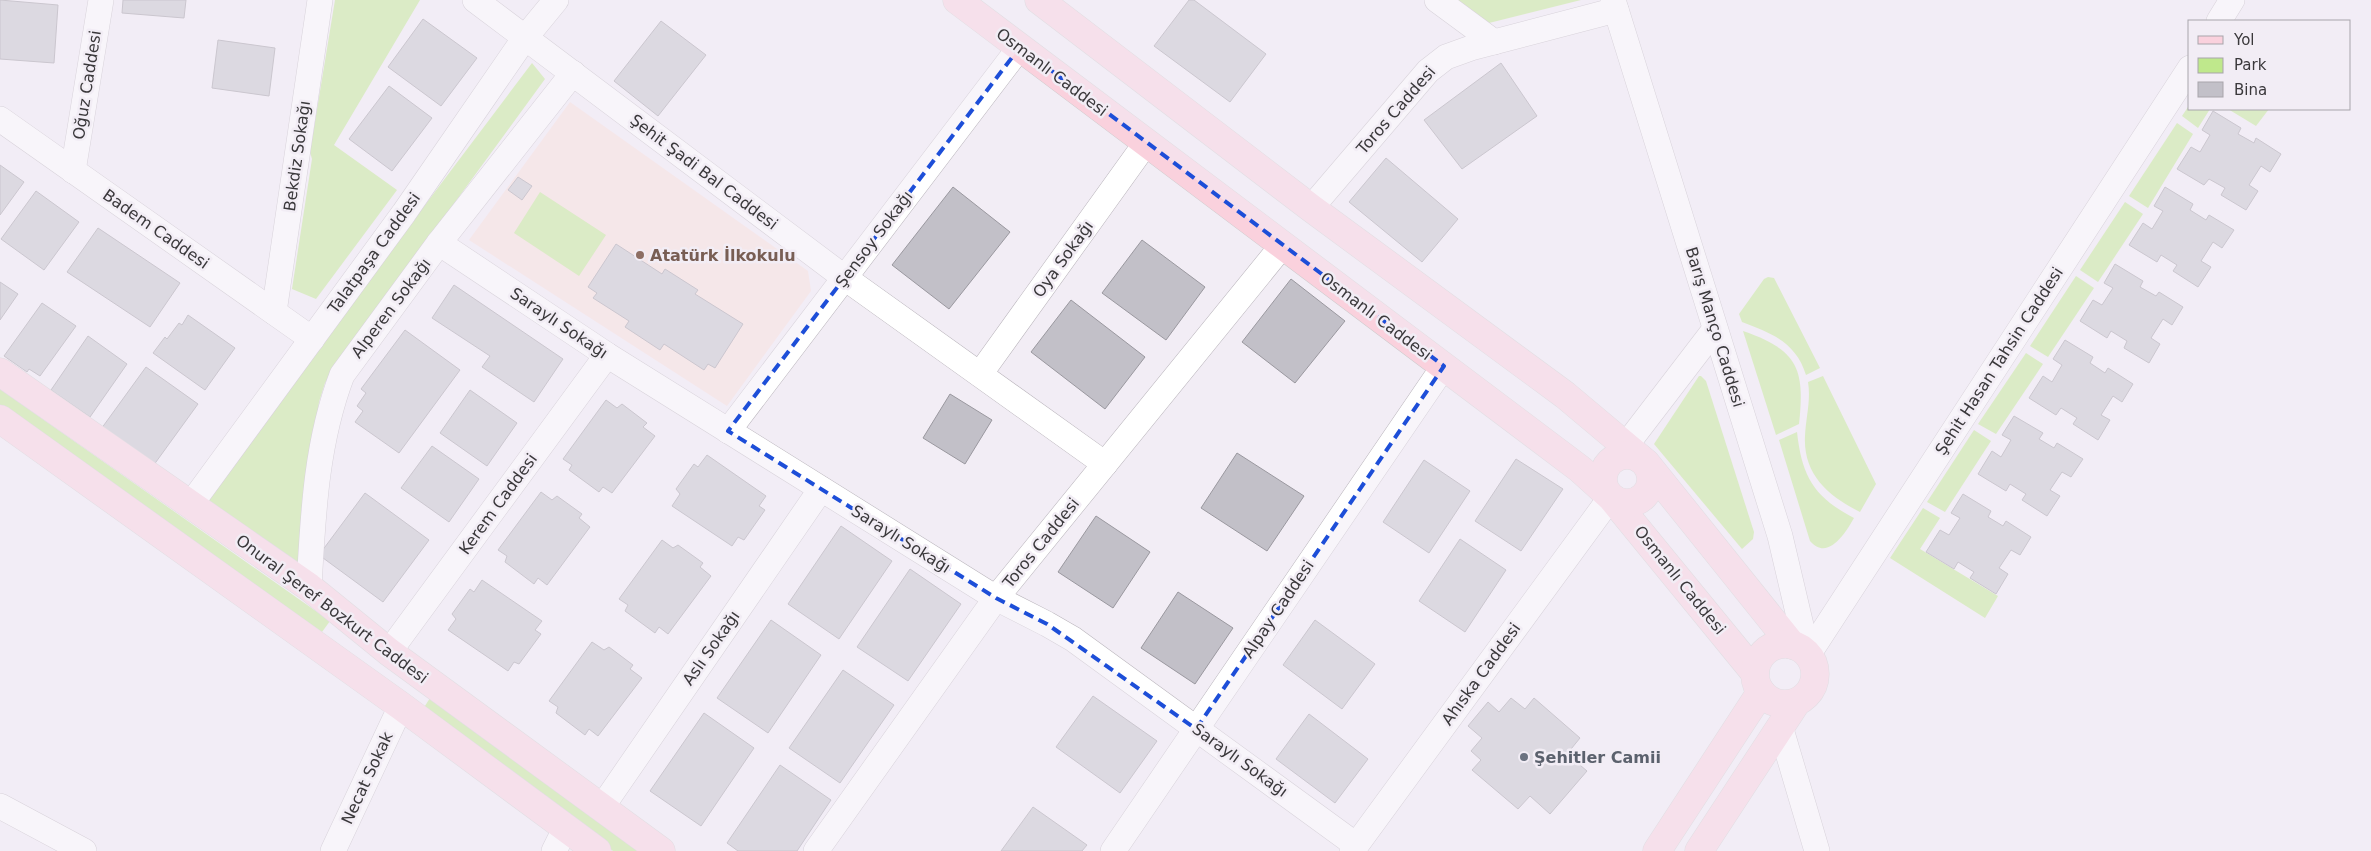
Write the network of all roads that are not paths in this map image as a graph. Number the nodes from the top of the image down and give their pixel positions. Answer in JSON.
{"nodes":[{"id":1,"x":101,"y":0,"type":"edge"},
{"id":2,"x":320,"y":0,"type":"edge"},
{"id":3,"x":475,"y":0,"type":"edge"},
{"id":4,"x":556,"y":0,"type":"edge"},
{"id":5,"x":957,"y":0,"type":"edge"},
{"id":6,"x":1038,"y":0,"type":"edge"},
{"id":7,"x":1437,"y":0,"type":"edge"},
{"id":8,"x":2232,"y":0,"type":"edge"},
{"id":9,"x":1615,"y":5,"type":"edge"},
{"id":10,"x":2220,"y":20,"type":"edge"},
{"id":11,"x":524,"y":39,"type":"junction"},
{"id":12,"x":1494,"y":42,"type":"junction"},
{"id":13,"x":1020,"y":48,"type":"junction"},
{"id":14,"x":2188,"y":71,"type":"edge"},
{"id":15,"x":573,"y":73,"type":"junction"},
{"id":16,"x":0,"y":119,"type":"edge"},
{"id":17,"x":1146,"y":143,"type":"junction"},
{"id":18,"x":73,"y":171,"type":"junction"},
{"id":19,"x":1311,"y":208,"type":"junction"},
{"id":20,"x":439,"y":243,"type":"junction"},
{"id":21,"x":1282,"y":246,"type":"junction"},
{"id":22,"x":845,"y":278,"type":"junction"},
{"id":23,"x":274,"y":312,"type":"junction"},
{"id":24,"x":1716,"y":329,"type":"junction"},
{"id":25,"x":312,"y":339,"type":"junction"},
{"id":26,"x":607,"y":355,"type":"junction"},
{"id":27,"x":1444,"y":366,"type":"junction"},
{"id":28,"x":0,"y":372,"type":"edge"},
{"id":29,"x":980,"y":374,"type":"junction"},
{"id":30,"x":0,"y":419,"type":"edge"},
{"id":31,"x":728,"y":431,"type":"junction"},
{"id":32,"x":1629,"y":455,"type":"junction"},
{"id":33,"x":1105,"y":464,"type":"junction"},
{"id":34,"x":821,"y":489,"type":"junction"},
{"id":35,"x":1611,"y":497,"type":"junction"},
{"id":36,"x":191,"y":504,"type":"junction"},
{"id":37,"x":309,"y":587,"type":"junction"},
{"id":38,"x":996,"y":598,"type":"junction"},
{"id":39,"x":1800,"y":650,"type":"junction"},
{"id":40,"x":389,"y":652,"type":"junction"},
{"id":41,"x":1758,"y":682,"type":"junction"},
{"id":42,"x":1796,"y":703,"type":"junction"},
{"id":43,"x":400,"y":706,"type":"junction"},
{"id":44,"x":1780,"y":726,"type":"junction"},
{"id":45,"x":1196,"y":729,"type":"junction"},
{"id":46,"x":0,"y":806,"type":"edge"},
{"id":47,"x":602,"y":807,"type":"junction"},
{"id":48,"x":560,"y":839,"type":"edge"},
{"id":49,"x":1354,"y":848,"type":"edge"},
{"id":50,"x":81,"y":850,"type":"edge"},
{"id":51,"x":333,"y":851,"type":"edge"},
{"id":52,"x":597,"y":851,"type":"edge"},
{"id":53,"x":661,"y":851,"type":"edge"},
{"id":54,"x":816,"y":851,"type":"edge"},
{"id":55,"x":1112,"y":851,"type":"edge"},
{"id":56,"x":1657,"y":851,"type":"edge"},
{"id":57,"x":1699,"y":851,"type":"edge"},
{"id":58,"x":1817,"y":851,"type":"edge"}],
"edges":[{"from":1,"to":18,"type":"street","name":"Oğuz Caddesi"},
{"from":2,"to":23,"type":"street","name":"Bekdiz Sokağı"},
{"from":3,"to":11,"type":"street","name":"Şehit Şadi Bal Caddesi"},
{"from":4,"to":11,"type":"street","name":"Talatpaşa Caddesi"},
{"from":5,"to":13,"type":"main road","name":"Osmanlı Caddesi"},
{"from":6,"to":19,"type":"main road"},
{"from":7,"to":12,"type":"street"},
{"from":8,"to":10,"type":"street"},
{"from":9,"to":12,"type":"street","name":"Toros Caddesi"},
{"from":9,"to":24,"type":"street","name":"Barış Manço Caddesi"},
{"from":11,"to":15,"type":"street","name":"Şehit Şadi Bal Caddesi"},
{"from":11,"to":25,"type":"street","name":"Talatpaşa Caddesi"},
{"from":12,"to":19,"type":"street","name":"Toros Caddesi"},
{"from":13,"to":17,"type":"main road","name":"Osmanlı Caddesi"},
{"from":13,"to":22,"type":"street","name":"Şensoy Sokağı"},
{"from":14,"to":39,"type":"street","name":"Şehit Hasan Tahsin Caddesi"},
{"from":15,"to":20,"type":"street","name":"Alperen Sokağı"},
{"from":15,"to":22,"type":"street","name":"Şehit Şadi Bal Caddesi"},
{"from":16,"to":18,"type":"street","name":"Badem Caddesi"},
{"from":17,"to":21,"type":"main road","name":"Osmanlı Caddesi"},
{"from":17,"to":29,"type":"street","name":"Oya Sokağı"},
{"from":18,"to":23,"type":"street","name":"Badem Caddesi"},
{"from":19,"to":32,"type":"main road"},
{"from":20,"to":26,"type":"street","name":"Saraylı Sokağı"},
{"from":20,"to":37,"type":"street","name":"Alperen Sokağı"},
{"from":21,"to":27,"type":"main road","name":"Osmanlı Caddesi"},
{"from":21,"to":33,"type":"street","name":"Toros Caddesi"},
{"from":22,"to":29,"type":"street","name":"Şehit Şadi Bal Caddesi"},
{"from":22,"to":31,"type":"street","name":"Şensoy Sokağı"},
{"from":23,"to":25,"type":"street","name":"Badem Caddesi"},
{"from":24,"to":32,"type":"street"},
{"from":24,"to":39,"type":"street","name":"Barış Manço Caddesi"},
{"from":25,"to":36,"type":"street","name":"Talatpaşa Caddesi"},
{"from":26,"to":31,"type":"street","name":"Saraylı Sokağı"},
{"from":26,"to":40,"type":"street","name":"Kerem Caddesi"},
{"from":27,"to":35,"type":"main road","name":"Osmanlı Caddesi"},
{"from":27,"to":45,"type":"street","name":"Alpay Caddesi"},
{"from":28,"to":36,"type":"main road","name":"Onural Şeref Bozkurt Caddesi"},
{"from":29,"to":33,"type":"street","name":"Şehit Şadi Bal Caddesi"},
{"from":30,"to":43,"type":"main road"},
{"from":31,"to":34,"type":"street","name":"Saraylı Sokağı"},
{"from":32,"to":35,"type":"main road"},
{"from":32,"to":35,"type":"main road"},
{"from":32,"to":39,"type":"main road"},
{"from":33,"to":38,"type":"street","name":"Toros Caddesi"},
{"from":34,"to":38,"type":"street","name":"Saraylı Sokağı"},
{"from":34,"to":47,"type":"street","name":"Aslı Sokağı"},
{"from":35,"to":41,"type":"main road","name":"Osmanlı Caddesi"},
{"from":35,"to":49,"type":"street","name":"Ahıska Caddesi"},
{"from":36,"to":37,"type":"main road","name":"Onural Şeref Bozkurt Caddesi"},
{"from":37,"to":40,"type":"main road","name":"Onural Şeref Bozkurt Caddesi"},
{"from":38,"to":45,"type":"street","name":"Saraylı Sokağı"},
{"from":38,"to":54,"type":"street","name":"Toros Caddesi"},
{"from":39,"to":41,"type":"main road"},
{"from":39,"to":42,"type":"main road"},
{"from":40,"to":47,"type":"main road","name":"Onural Şeref Bozkurt Caddesi"},
{"from":41,"to":42,"type":"main road"},
{"from":41,"to":56,"type":"main road"},
{"from":42,"to":44,"type":"main road"},
{"from":43,"to":48,"type":"main road"},
{"from":43,"to":51,"type":"street","name":"Necat Sokak"},
{"from":44,"to":57,"type":"main road"},
{"from":44,"to":58,"type":"street"},
{"from":45,"to":49,"type":"street","name":"Saraylı Sokağı"},
{"from":45,"to":55,"type":"street","name":"Alpay Caddesi"},
{"from":46,"to":50,"type":"street"},
{"from":47,"to":53,"type":"main road","name":"Onural Şeref Bozkurt Caddesi"},
{"from":48,"to":52,"type":"main road"}]}
